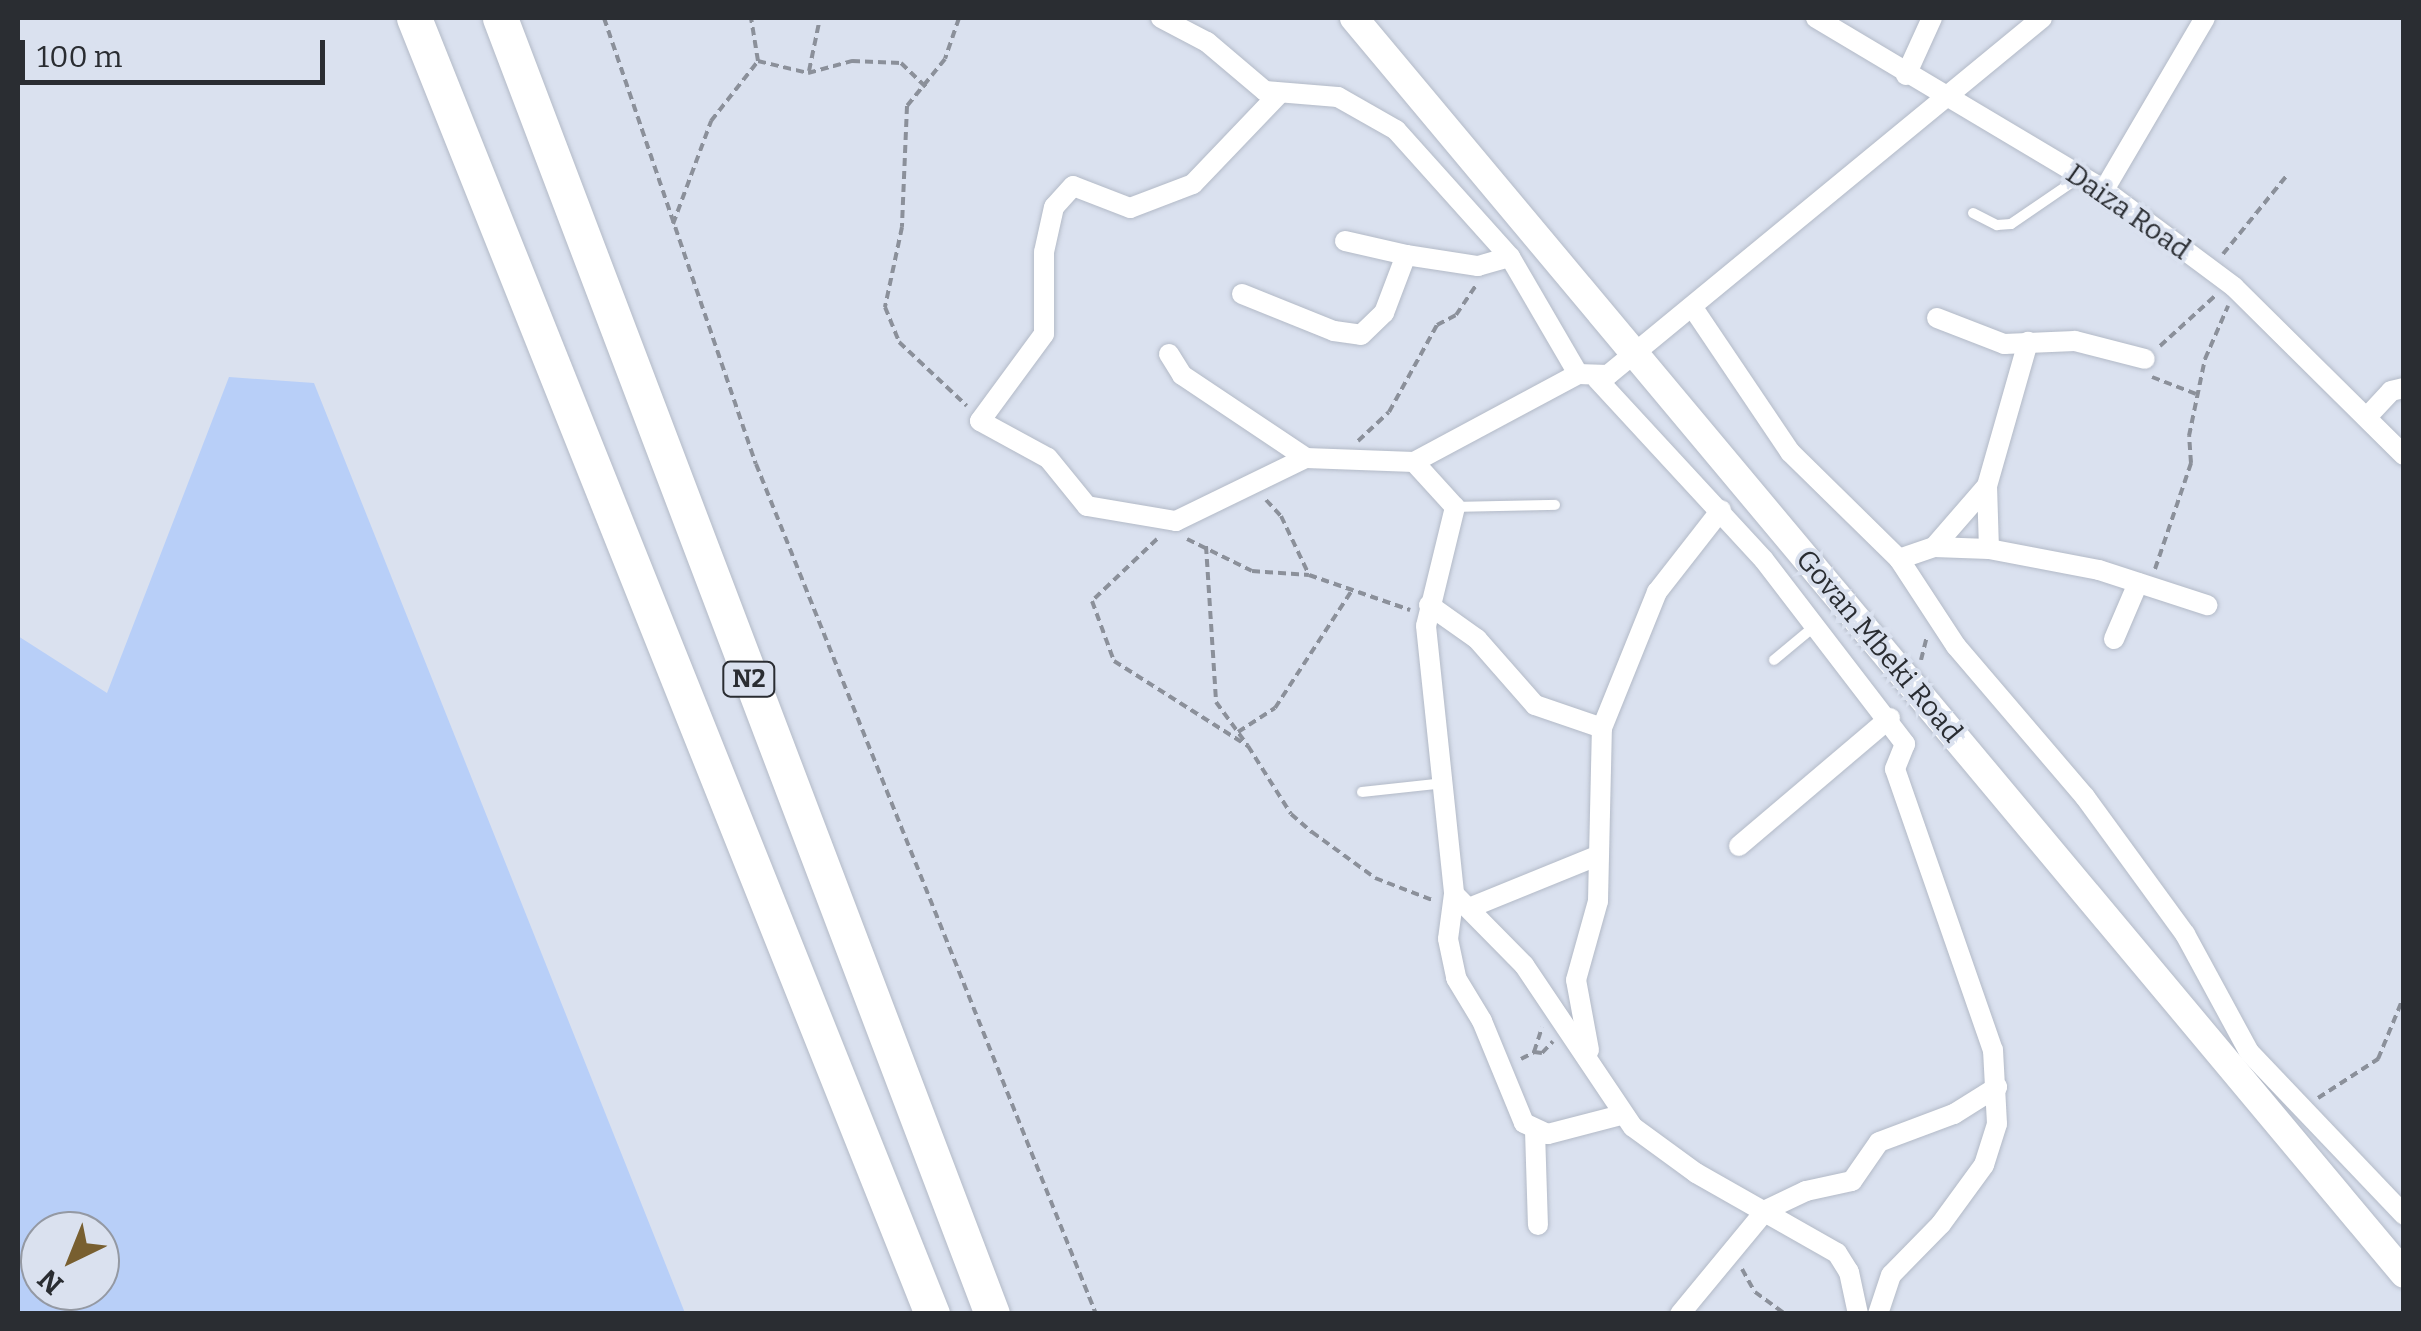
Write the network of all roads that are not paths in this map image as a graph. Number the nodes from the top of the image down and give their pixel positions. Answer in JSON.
{"nodes":[{"id":1,"x":414,"y":18,"type":"edge"},
{"id":2,"x":1354,"y":18,"type":"edge"},
{"id":3,"x":1816,"y":18,"type":"edge"},
{"id":4,"x":1932,"y":18,"type":"edge"},
{"id":5,"x":2042,"y":18,"type":"edge"},
{"id":6,"x":2206,"y":18,"type":"edge"},
{"id":7,"x":1168,"y":19,"type":"edge"},
{"id":8,"x":502,"y":26,"type":"edge"},
{"id":9,"x":1906,"y":75,"type":"junction"},
{"id":10,"x":1278,"y":94,"type":"junction"},
{"id":11,"x":1947,"y":100,"type":"junction"},
{"id":12,"x":2081,"y":177,"type":"junction"},
{"id":13,"x":2104,"y":190,"type":"junction"},
{"id":14,"x":1973,"y":213,"type":"dead end"},
{"id":15,"x":1344,"y":241,"type":"dead end"},
{"id":16,"x":1406,"y":255,"type":"junction"},
{"id":17,"x":1504,"y":260,"type":"junction"},
{"id":18,"x":1242,"y":294,"type":"dead end"},
{"id":19,"x":1693,"y":308,"type":"junction"},
{"id":20,"x":1937,"y":318,"type":"dead end"},
{"id":21,"x":2028,"y":342,"type":"junction"},
{"id":22,"x":1169,"y":354,"type":"dead end"},
{"id":23,"x":1636,"y":355,"type":"junction"},
{"id":24,"x":2146,"y":359,"type":"road end"},
{"id":25,"x":1587,"y":376,"type":"junction"},
{"id":26,"x":2404,"y":388,"type":"edge"},
{"id":27,"x":2367,"y":417,"type":"junction"},
{"id":28,"x":2404,"y":455,"type":"edge"},
{"id":29,"x":1306,"y":458,"type":"junction"},
{"id":30,"x":1414,"y":462,"type":"junction"},
{"id":31,"x":1987,"y":486,"type":"junction"},
{"id":32,"x":1556,"y":505,"type":"dead end"},
{"id":33,"x":1455,"y":507,"type":"junction"},
{"id":34,"x":1721,"y":510,"type":"junction"},
{"id":35,"x":1934,"y":547,"type":"junction"},
{"id":36,"x":1990,"y":549,"type":"junction"},
{"id":37,"x":1900,"y":559,"type":"junction"},
{"id":38,"x":2144,"y":585,"type":"junction"},
{"id":39,"x":2206,"y":605,"type":"dead end"},
{"id":40,"x":1428,"y":611,"type":"junction"},
{"id":41,"x":1816,"y":624,"type":"junction"},
{"id":42,"x":2114,"y":639,"type":"dead end"},
{"id":43,"x":1774,"y":660,"type":"dead end"},
{"id":44,"x":1890,"y":718,"type":"junction"},
{"id":45,"x":1602,"y":728,"type":"junction"},
{"id":46,"x":1446,"y":782,"type":"junction"},
{"id":47,"x":1362,"y":792,"type":"dead end"},
{"id":48,"x":1739,"y":846,"type":"dead end"},
{"id":49,"x":1597,"y":856,"type":"junction"},
{"id":50,"x":1458,"y":903,"type":"junction"},
{"id":51,"x":1593,"y":1068,"type":"junction"},
{"id":52,"x":1997,"y":1087,"type":"junction"},
{"id":53,"x":1621,"y":1115,"type":"junction"},
{"id":54,"x":1535,"y":1131,"type":"junction"},
{"id":55,"x":1766,"y":1210,"type":"junction"},
{"id":56,"x":2404,"y":1215,"type":"edge"},
{"id":57,"x":1538,"y":1225,"type":"dead end"},
{"id":58,"x":2404,"y":1274,"type":"edge"},
{"id":59,"x":932,"y":1314,"type":"edge"},
{"id":60,"x":992,"y":1314,"type":"edge"},
{"id":61,"x":1680,"y":1314,"type":"edge"},
{"id":62,"x":1858,"y":1314,"type":"edge"},
{"id":63,"x":1878,"y":1314,"type":"edge"}],
"edges":[{"from":1,"to":59,"type":"highway","number":"N2"},
{"from":2,"to":23,"type":"main road","name":"Govan Mbeki Road"},
{"from":3,"to":9,"type":"street","name":"Daiza Road"},
{"from":4,"to":9,"type":"street"},
{"from":5,"to":11,"type":"street"},
{"from":6,"to":13,"type":"street"},
{"from":7,"to":10,"type":"street"},
{"from":8,"to":60,"type":"highway","number":"N2"},
{"from":9,"to":11,"type":"street","name":"Daiza Road"},
{"from":10,"to":17,"type":"street"},
{"from":10,"to":29,"type":"street"},
{"from":11,"to":12,"type":"street","name":"Daiza Road"},
{"from":11,"to":19,"type":"street"},
{"from":12,"to":13,"type":"street","name":"Daiza Road"},
{"from":12,"to":14,"type":"lane"},
{"from":13,"to":27,"type":"street","name":"Daiza Road"},
{"from":15,"to":16,"type":"street"},
{"from":16,"to":17,"type":"street"},
{"from":16,"to":18,"type":"street"},
{"from":17,"to":25,"type":"street"},
{"from":19,"to":23,"type":"street"},
{"from":19,"to":37,"type":"street"},
{"from":20,"to":21,"type":"street"},
{"from":21,"to":24,"type":"street"},
{"from":21,"to":31,"type":"street"},
{"from":22,"to":29,"type":"street"},
{"from":23,"to":25,"type":"street"},
{"from":23,"to":58,"type":"main road","name":"Govan Mbeki Road"},
{"from":25,"to":30,"type":"street"},
{"from":25,"to":34,"type":"street"},
{"from":26,"to":27,"type":"street"},
{"from":27,"to":28,"type":"street","name":"Daiza Road"},
{"from":29,"to":30,"type":"street"},
{"from":30,"to":33,"type":"street"},
{"from":31,"to":35,"type":"street"},
{"from":31,"to":36,"type":"street"},
{"from":32,"to":33,"type":"lane"},
{"from":33,"to":40,"type":"street"},
{"from":34,"to":41,"type":"street"},
{"from":34,"to":45,"type":"street"},
{"from":35,"to":36,"type":"street"},
{"from":35,"to":37,"type":"street"},
{"from":36,"to":38,"type":"street"},
{"from":37,"to":56,"type":"street"},
{"from":38,"to":39,"type":"street"},
{"from":38,"to":42,"type":"street"},
{"from":40,"to":45,"type":"street"},
{"from":40,"to":46,"type":"street"},
{"from":41,"to":43,"type":"lane"},
{"from":41,"to":44,"type":"street"},
{"from":44,"to":48,"type":"street"},
{"from":44,"to":52,"type":"street"},
{"from":45,"to":49,"type":"street"},
{"from":46,"to":47,"type":"lane"},
{"from":46,"to":50,"type":"street"},
{"from":49,"to":50,"type":"street"},
{"from":49,"to":51,"type":"street"},
{"from":50,"to":51,"type":"street"},
{"from":50,"to":54,"type":"street"},
{"from":51,"to":53,"type":"street"},
{"from":52,"to":55,"type":"street"},
{"from":52,"to":63,"type":"street"},
{"from":53,"to":54,"type":"street"},
{"from":53,"to":55,"type":"street"},
{"from":54,"to":57,"type":"street"},
{"from":55,"to":61,"type":"street"},
{"from":55,"to":62,"type":"street"}]}
